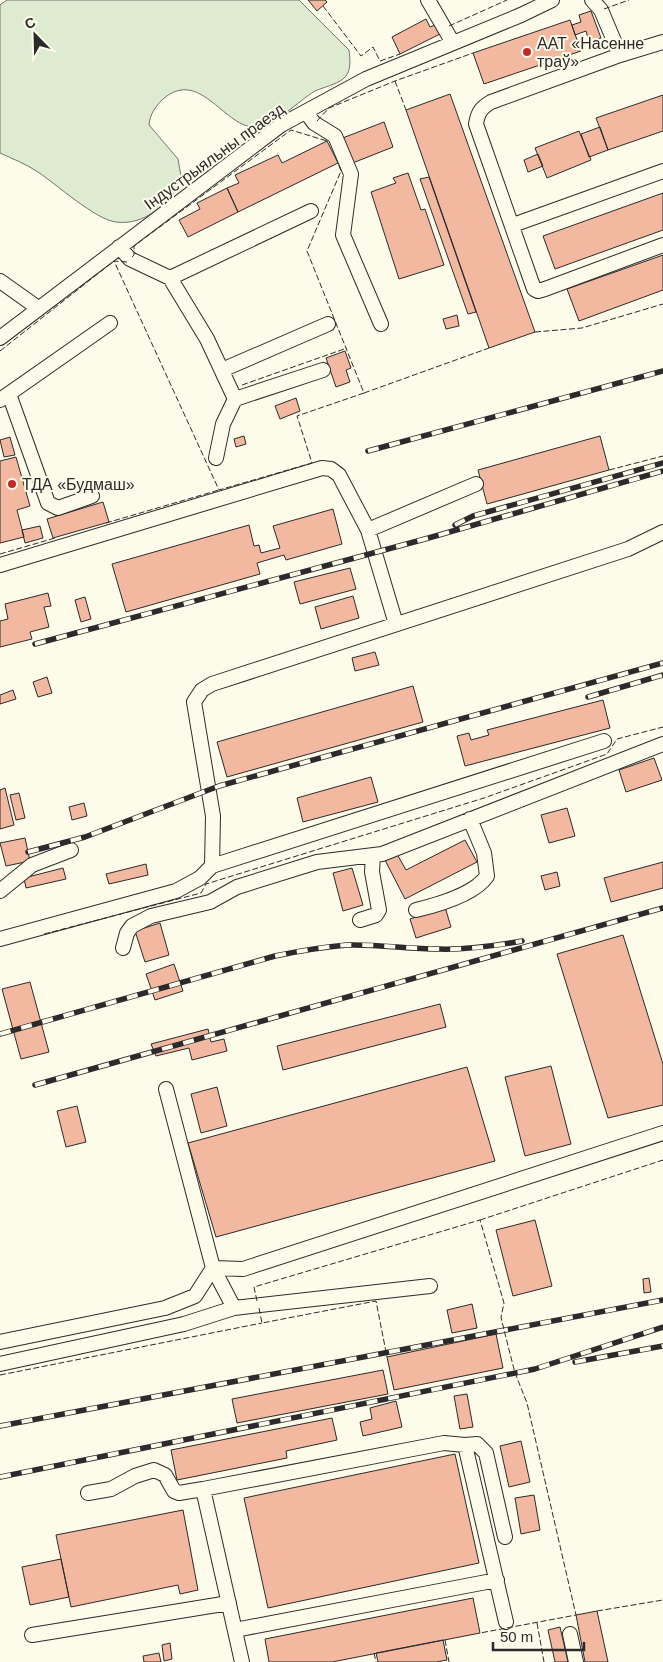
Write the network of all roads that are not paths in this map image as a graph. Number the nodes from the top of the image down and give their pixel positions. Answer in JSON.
{"nodes":[{"id":1,"x":428,"y":0,"type":"edge"},
{"id":2,"x":552,"y":0,"type":"edge"},
{"id":3,"x":592,"y":0,"type":"edge"},
{"id":4,"x":663,"y":42,"type":"edge"},
{"id":5,"x":453,"y":43,"type":"junction"},
{"id":6,"x":620,"y":55,"type":"junction"},
{"id":7,"x":306,"y":112,"type":"junction"},
{"id":8,"x":663,"y":171,"type":"edge"},
{"id":9,"x":311,"y":211,"type":"dead end"},
{"id":10,"x":513,"y":225,"type":"junction"},
{"id":11,"x":663,"y":245,"type":"edge"},
{"id":12,"x":119,"y":247,"type":"junction"},
{"id":13,"x":170,"y":278,"type":"junction"},
{"id":14,"x":0,"y":282,"type":"edge"},
{"id":15,"x":38,"y":308,"type":"junction"},
{"id":16,"x":110,"y":323,"type":"dead end"},
{"id":17,"x":328,"y":324,"type":"dead end"},
{"id":18,"x":381,"y":324,"type":"dead end"},
{"id":19,"x":0,"y":338,"type":"edge"},
{"id":20,"x":222,"y":370,"type":"junction"},
{"id":21,"x":323,"y":370,"type":"dead end"},
{"id":22,"x":4,"y":397,"type":"edge"},
{"id":23,"x":235,"y":399,"type":"junction"},
{"id":24,"x":216,"y":458,"type":"dead end"},
{"id":25,"x":476,"y":484,"type":"dead end"},
{"id":26,"x":92,"y":496,"type":"dead end"},
{"id":27,"x":368,"y":530,"type":"junction"},
{"id":28,"x":663,"y":532,"type":"edge"},
{"id":29,"x":0,"y":565,"type":"edge"},
{"id":30,"x":396,"y":624,"type":"junction"},
{"id":31,"x":604,"y":742,"type":"dead end"},
{"id":32,"x":663,"y":744,"type":"edge"},
{"id":33,"x":470,"y":819,"type":"junction"},
{"id":34,"x":71,"y":850,"type":"dead end"},
{"id":35,"x":373,"y":855,"type":"junction"},
{"id":36,"x":212,"y":866,"type":"junction"},
{"id":37,"x":0,"y":891,"type":"edge"},
{"id":38,"x":416,"y":910,"type":"dead end"},
{"id":39,"x":360,"y":920,"type":"dead end"},
{"id":40,"x":0,"y":939,"type":"edge"},
{"id":41,"x":123,"y":948,"type":"dead end"},
{"id":42,"x":166,"y":1089,"type":"dead end"},
{"id":43,"x":663,"y":1133,"type":"edge"},
{"id":44,"x":213,"y":1268,"type":"junction"},
{"id":45,"x":430,"y":1286,"type":"dead end"},
{"id":46,"x":234,"y":1308,"type":"junction"},
{"id":47,"x":0,"y":1342,"type":"edge"},
{"id":48,"x":0,"y":1364,"type":"edge"},
{"id":49,"x":465,"y":1445,"type":"junction"},
{"id":50,"x":203,"y":1489,"type":"junction"},
{"id":51,"x":88,"y":1493,"type":"dead end"},
{"id":52,"x":505,"y":1537,"type":"dead end"},
{"id":53,"x":497,"y":1580,"type":"junction"},
{"id":54,"x":229,"y":1604,"type":"junction"},
{"id":55,"x":506,"y":1622,"type":"dead end"},
{"id":56,"x":235,"y":1630,"type":"junction"},
{"id":57,"x":570,"y":1634,"type":"dead end"},
{"id":58,"x":32,"y":1635,"type":"dead end"},
{"id":59,"x":242,"y":1662,"type":"edge"},
{"id":60,"x":576,"y":1662,"type":"edge"}],
"edges":[{"from":1,"to":5,"type":"street"},
{"from":2,"to":5,"type":"street","name":"Індустрыяльны праезд"},
{"from":3,"to":6,"type":"street"},
{"from":4,"to":6,"type":"street"},
{"from":5,"to":7,"type":"street","name":"Індустрыяльны праезд"},
{"from":6,"to":10,"type":"street"},
{"from":7,"to":12,"type":"street","name":"Індустрыяльны праезд"},
{"from":7,"to":18,"type":"street"},
{"from":8,"to":10,"type":"street"},
{"from":9,"to":13,"type":"street"},
{"from":10,"to":11,"type":"street"},
{"from":12,"to":13,"type":"street"},
{"from":12,"to":15,"type":"street","name":"Індустрыяльны праезд"},
{"from":13,"to":20,"type":"street"},
{"from":14,"to":15,"type":"street"},
{"from":15,"to":19,"type":"street","name":"Індустрыяльны праезд"},
{"from":16,"to":22,"type":"street"},
{"from":17,"to":20,"type":"street"},
{"from":20,"to":23,"type":"street"},
{"from":21,"to":23,"type":"street"},
{"from":22,"to":26,"type":"street"},
{"from":23,"to":24,"type":"street"},
{"from":25,"to":27,"type":"street"},
{"from":27,"to":29,"type":"street"},
{"from":27,"to":30,"type":"street"},
{"from":28,"to":30,"type":"street"},
{"from":30,"to":36,"type":"street"},
{"from":31,"to":36,"type":"street"},
{"from":32,"to":33,"type":"street"},
{"from":33,"to":35,"type":"street"},
{"from":33,"to":38,"type":"street"},
{"from":34,"to":37,"type":"street"},
{"from":35,"to":39,"type":"street"},
{"from":35,"to":41,"type":"street"},
{"from":36,"to":40,"type":"street"},
{"from":42,"to":44,"type":"street"},
{"from":43,"to":44,"type":"street"},
{"from":44,"to":46,"type":"street"},
{"from":44,"to":47,"type":"street"},
{"from":45,"to":46,"type":"street"},
{"from":46,"to":48,"type":"street"},
{"from":49,"to":50,"type":"street"},
{"from":49,"to":52,"type":"street"},
{"from":49,"to":53,"type":"street"},
{"from":50,"to":51,"type":"street"},
{"from":50,"to":54,"type":"street"},
{"from":53,"to":55,"type":"street"},
{"from":53,"to":56,"type":"street"},
{"from":54,"to":56,"type":"street"},
{"from":54,"to":58,"type":"street"},
{"from":56,"to":59,"type":"street"},
{"from":57,"to":60,"type":"street"}]}
